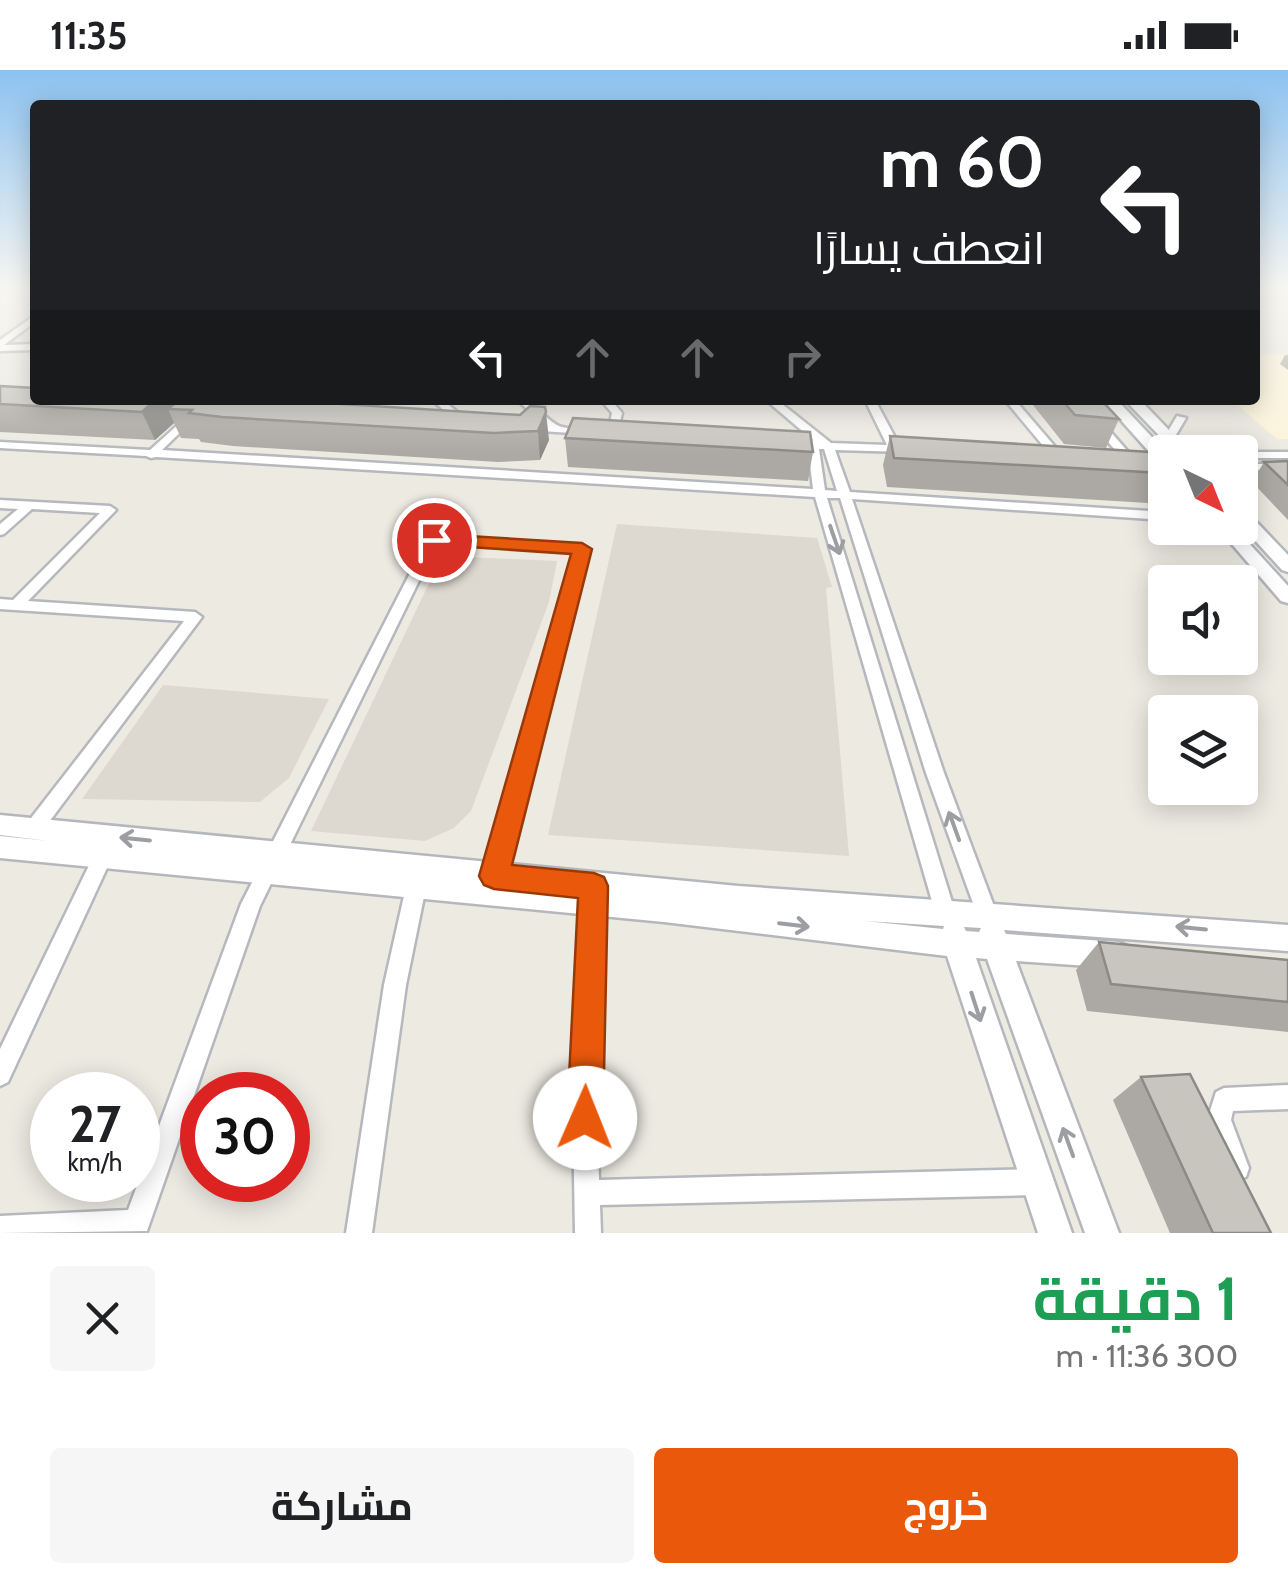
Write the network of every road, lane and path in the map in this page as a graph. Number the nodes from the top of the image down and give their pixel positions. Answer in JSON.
{"nodes":[{"id":1,"x":0,"y":346,"type":"edge"},
{"id":2,"x":30,"y":348,"type":"edge"},
{"id":3,"x":443,"y":405,"type":"edge"},
{"id":4,"x":528,"y":405,"type":"edge"},
{"id":5,"x":610,"y":405,"type":"edge"},
{"id":6,"x":777,"y":405,"type":"edge"},
{"id":7,"x":873,"y":405,"type":"edge"},
{"id":8,"x":1014,"y":405,"type":"edge"},
{"id":9,"x":1081,"y":405,"type":"edge"},
{"id":10,"x":1114,"y":405,"type":"edge"},
{"id":11,"x":1137,"y":405,"type":"edge"},
{"id":12,"x":178,"y":407,"type":"edge"},
{"id":13,"x":1182,"y":418,"type":"dead end"},
{"id":14,"x":446,"y":422,"type":"edge"},
{"id":15,"x":465,"y":423,"type":"junction"},
{"id":16,"x":478,"y":424,"type":"edge"},
{"id":17,"x":522,"y":427,"type":"edge"},
{"id":18,"x":557,"y":429,"type":"junction"},
{"id":19,"x":613,"y":433,"type":"junction"},
{"id":20,"x":630,"y":434,"type":"edge"},
{"id":21,"x":1166,"y":435,"type":"edge"},
{"id":22,"x":1171,"y":435,"type":"edge"},
{"id":23,"x":784,"y":444,"type":"edge"},
{"id":24,"x":820,"y":444,"type":"junction"},
{"id":25,"x":1148,"y":444,"type":"edge"},
{"id":26,"x":0,"y":445,"type":"edge"},
{"id":27,"x":895,"y":448,"type":"junction"},
{"id":28,"x":914,"y":450,"type":"edge"},
{"id":29,"x":150,"y":455,"type":"junction"},
{"id":30,"x":1258,"y":455,"type":"edge"},
{"id":31,"x":1288,"y":456,"type":"edge"},
{"id":32,"x":1042,"y":458,"type":"edge"},
{"id":33,"x":1060,"y":459,"type":"junction"},
{"id":34,"x":1076,"y":460,"type":"edge"},
{"id":35,"x":1118,"y":462,"type":"edge"},
{"id":36,"x":1132,"y":464,"type":"junction"},
{"id":37,"x":1148,"y":464,"type":"edge"},
{"id":38,"x":1258,"y":467,"type":"edge"},
{"id":39,"x":1288,"y":467,"type":"edge"},
{"id":40,"x":820,"y":495,"type":"junction"},
{"id":41,"x":844,"y":495,"type":"junction"},
{"id":42,"x":0,"y":504,"type":"edge"},
{"id":43,"x":30,"y":506,"type":"junction"},
{"id":44,"x":1148,"y":515,"type":"edge"},
{"id":45,"x":0,"y":531,"type":"edge"},
{"id":46,"x":1258,"y":534,"type":"edge"},
{"id":47,"x":1241,"y":545,"type":"edge"},
{"id":48,"x":1288,"y":566,"type":"edge"},
{"id":49,"x":1288,"y":597,"type":"edge"},
{"id":50,"x":8,"y":604,"type":"edge"},
{"id":51,"x":0,"y":825,"type":"edge"},
{"id":52,"x":34,"y":828,"type":"junction"},
{"id":53,"x":0,"y":847,"type":"edge"},
{"id":54,"x":103,"y":857,"type":"junction"},
{"id":55,"x":273,"y":864,"type":"junction"},
{"id":56,"x":494,"y":876,"type":"junction"},
{"id":57,"x":416,"y":887,"type":"junction"},
{"id":58,"x":592,"y":895,"type":"junction"},
{"id":59,"x":952,"y":929,"type":"junction"},
{"id":60,"x":992,"y":931,"type":"junction"},
{"id":61,"x":1288,"y":938,"type":"edge"},
{"id":62,"x":1144,"y":957,"type":"edge"},
{"id":63,"x":0,"y":1074,"type":"edge"},
{"id":64,"x":1288,"y":1097,"type":"edge"},
{"id":65,"x":1036,"y":1182,"type":"junction"},
{"id":66,"x":1247,"y":1187,"type":"edge"},
{"id":67,"x":586,"y":1193,"type":"junction"},
{"id":68,"x":0,"y":1228,"type":"edge"},
{"id":69,"x":135,"y":1228,"type":"edge"},
{"id":70,"x":359,"y":1233,"type":"edge"},
{"id":71,"x":588,"y":1233,"type":"edge"},
{"id":72,"x":1055,"y":1233,"type":"edge"},
{"id":73,"x":1102,"y":1233,"type":"edge"}],
"edges":[{"from":1,"to":2,"type":"street"},
{"from":3,"to":15,"type":"street"},
{"from":4,"to":18,"type":"street"},
{"from":5,"to":19,"type":"street"},
{"from":6,"to":24,"type":"street"},
{"from":7,"to":27,"type":"street"},
{"from":8,"to":33,"type":"street"},
{"from":9,"to":36,"type":"street"},
{"from":10,"to":25,"type":"main road"},
{"from":11,"to":21,"type":"main road"},
{"from":12,"to":29,"type":"street"},
{"from":13,"to":22,"type":"street"},
{"from":14,"to":15,"type":"street"},
{"from":15,"to":16,"type":"street"},
{"from":17,"to":18,"type":"street"},
{"from":18,"to":19,"type":"street"},
{"from":19,"to":20,"type":"street"},
{"from":23,"to":24,"type":"street"},
{"from":24,"to":27,"type":"street"},
{"from":24,"to":40,"type":"street"},
{"from":24,"to":41,"type":"street"},
{"from":26,"to":29,"type":"street"},
{"from":27,"to":28,"type":"street"},
{"from":29,"to":40,"type":"street"},
{"from":30,"to":31,"type":"street"},
{"from":32,"to":33,"type":"street"},
{"from":33,"to":34,"type":"street"},
{"from":35,"to":36,"type":"street"},
{"from":36,"to":37,"type":"street"},
{"from":38,"to":39,"type":"street"},
{"from":40,"to":41,"type":"street"},
{"from":40,"to":59,"type":"street","one_way":true},
{"from":41,"to":44,"type":"street"},
{"from":60,"to":41,"type":"street","one_way":true},
{"from":42,"to":43,"type":"street"},
{"from":43,"to":45,"type":"street"},
{"from":43,"to":50,"type":"street"},
{"from":46,"to":48,"type":"main road"},
{"from":47,"to":49,"type":"main road"},
{"from":50,"to":52,"type":"street"},
{"from":51,"to":52,"type":"main road"},
{"from":55,"to":52,"type":"main road","one_way":true},
{"from":53,"to":54,"type":"main road"},
{"from":54,"to":55,"type":"main road"},
{"from":54,"to":63,"type":"street"},
{"from":55,"to":56,"type":"main road"},
{"from":55,"to":56,"type":"street"},
{"from":55,"to":57,"type":"main road"},
{"from":55,"to":69,"type":"street"},
{"from":56,"to":58,"type":"main road"},
{"from":57,"to":58,"type":"main road"},
{"from":57,"to":70,"type":"street"},
{"from":58,"to":59,"type":"main road"},
{"from":58,"to":67,"type":"street"},
{"from":59,"to":60,"type":"main road"},
{"from":59,"to":65,"type":"main road","one_way":true},
{"from":61,"to":60,"type":"main road","one_way":true},
{"from":60,"to":62,"type":"main road"},
{"from":73,"to":60,"type":"main road","one_way":true},
{"from":64,"to":66,"type":"street"},
{"from":65,"to":67,"type":"street"},
{"from":65,"to":72,"type":"main road"},
{"from":67,"to":71,"type":"street"},
{"from":68,"to":69,"type":"street"}]}
